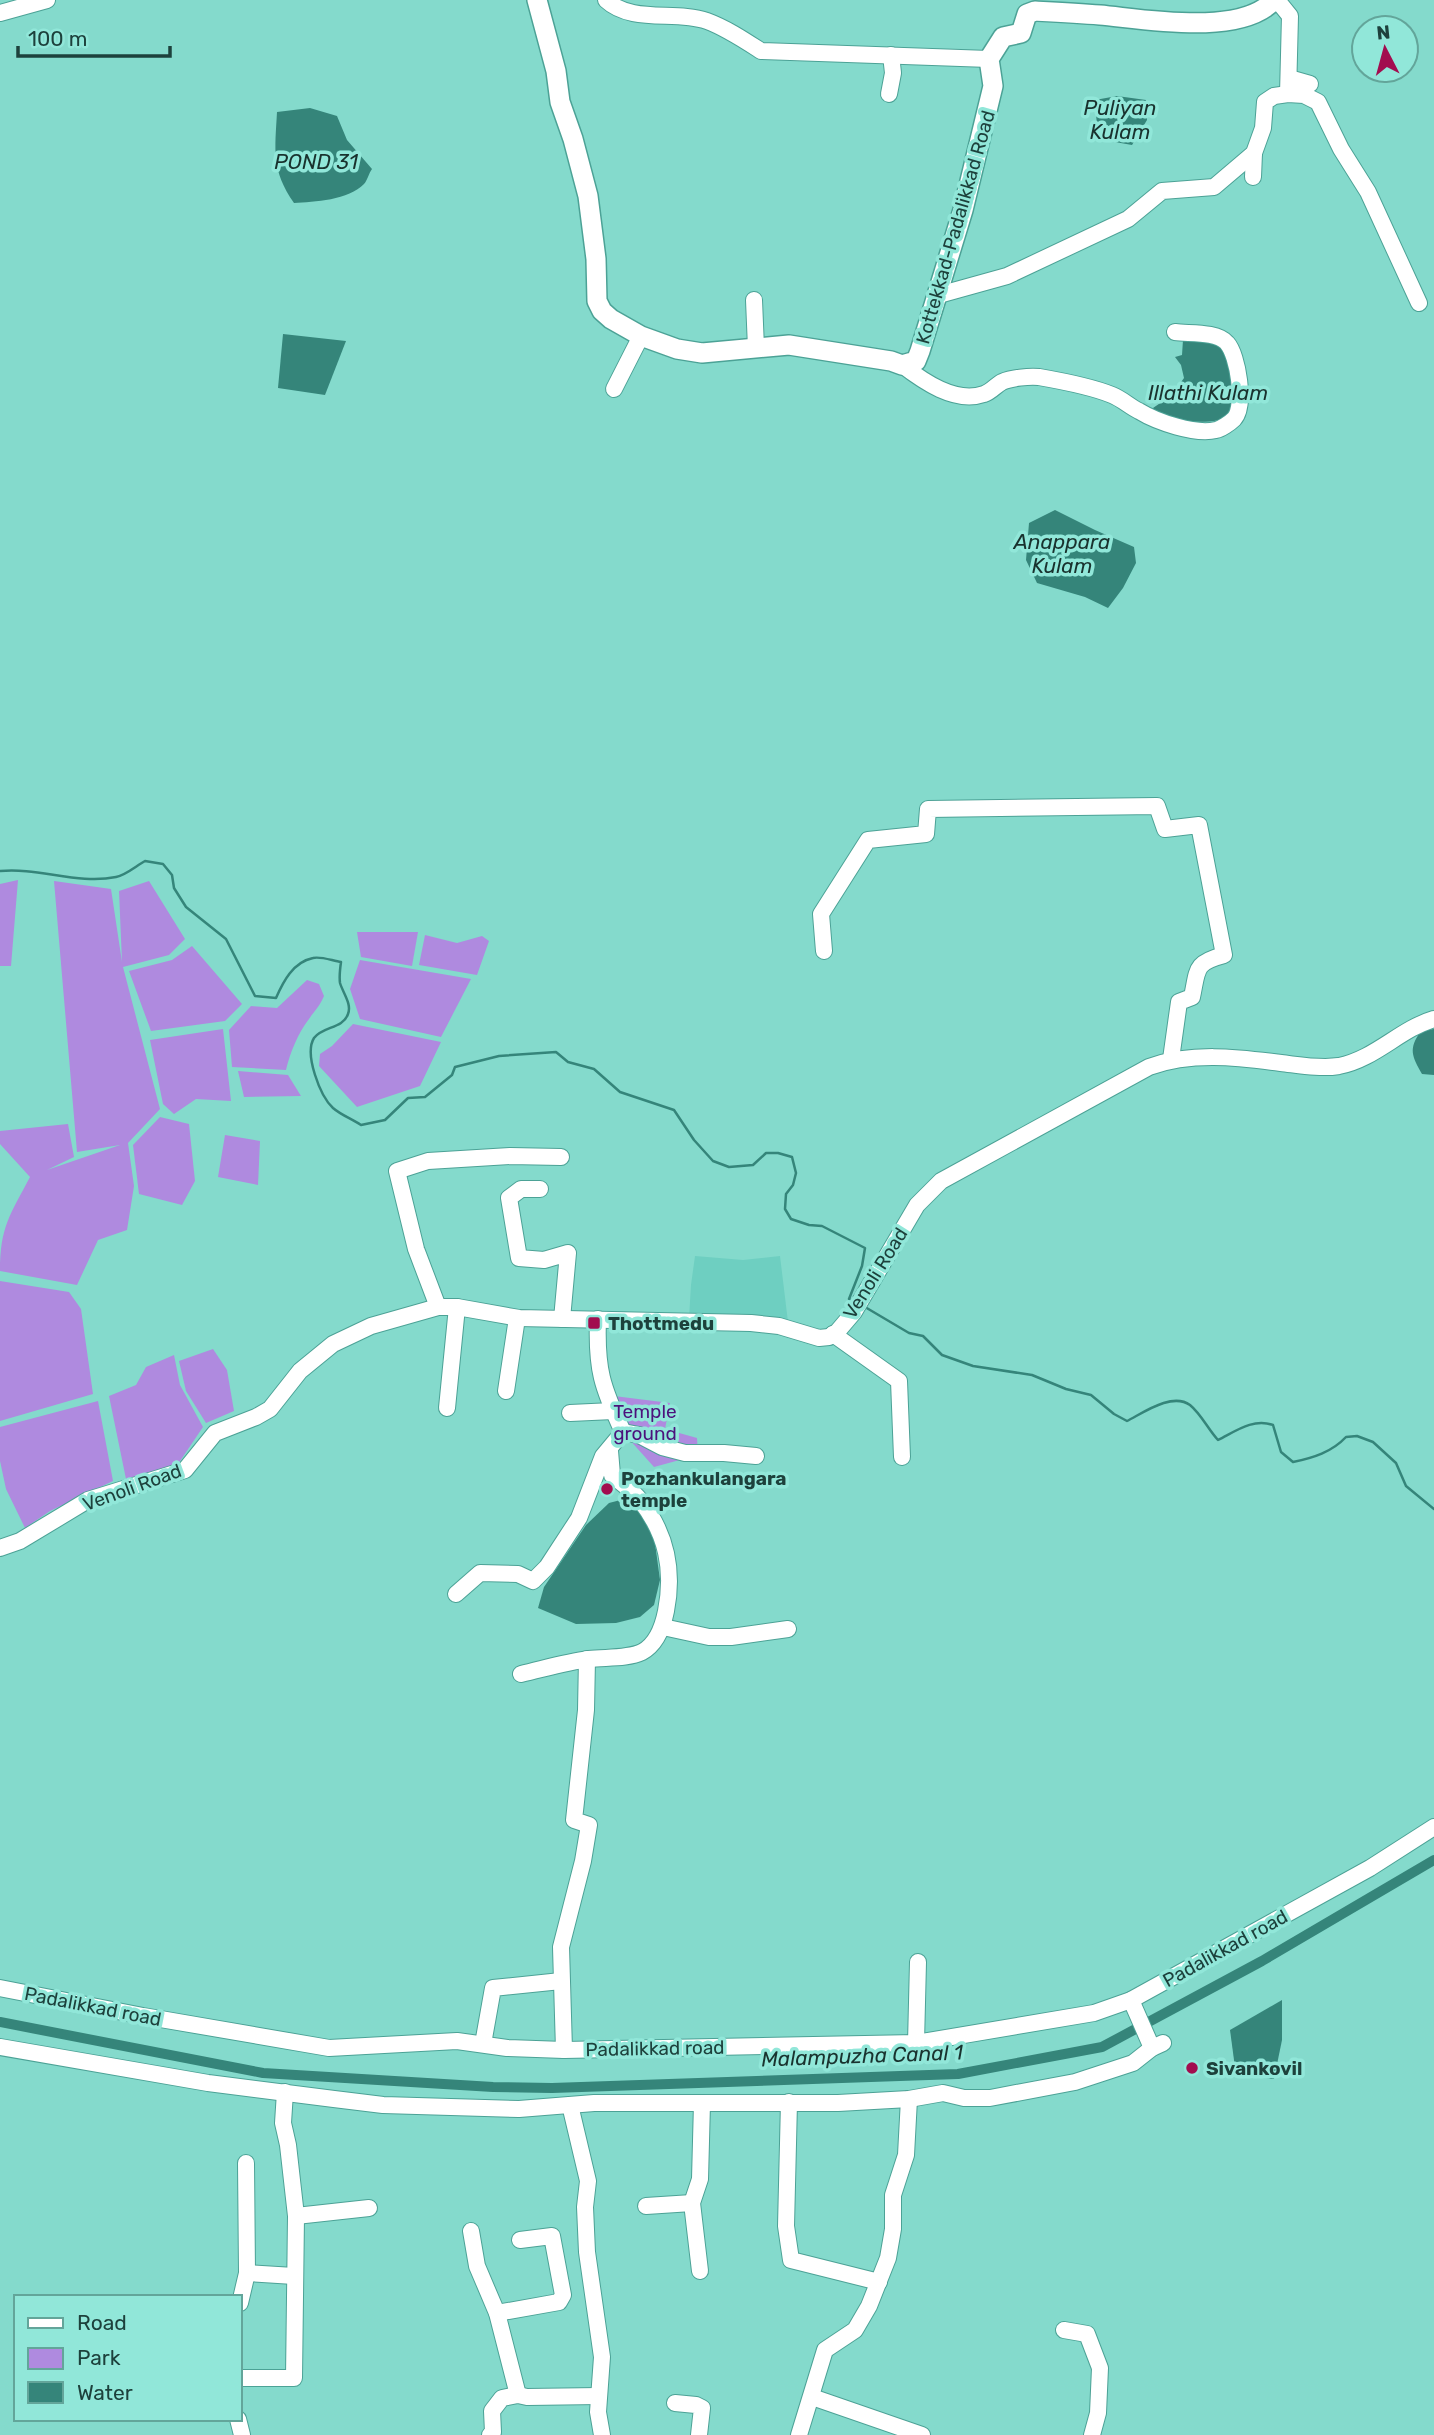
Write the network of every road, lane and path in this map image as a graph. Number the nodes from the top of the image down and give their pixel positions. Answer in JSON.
{"nodes":[{"id":1,"x":47,"y":0,"type":"edge"},
{"id":2,"x":537,"y":0,"type":"edge"},
{"id":3,"x":606,"y":0,"type":"edge"},
{"id":4,"x":1275,"y":0,"type":"edge"},
{"id":5,"x":0,"y":13,"type":"edge"},
{"id":6,"x":891,"y":55,"type":"junction"},
{"id":7,"x":989,"y":59,"type":"junction"},
{"id":8,"x":1310,"y":84,"type":"dead end"},
{"id":9,"x":1289,"y":86,"type":"junction"},
{"id":10,"x":889,"y":94,"type":"dead end"},
{"id":11,"x":1254,"y":153,"type":"junction"},
{"id":12,"x":1253,"y":177,"type":"dead end"},
{"id":13,"x":935,"y":296,"type":"junction"},
{"id":14,"x":754,"y":300,"type":"dead end"},
{"id":15,"x":1419,"y":303,"type":"dead end"},
{"id":16,"x":1175,"y":332,"type":"dead end"},
{"id":17,"x":641,"y":336,"type":"junction"},
{"id":18,"x":756,"y":348,"type":"junction"},
{"id":19,"x":902,"y":365,"type":"junction"},
{"id":20,"x":614,"y":389,"type":"dead end"},
{"id":21,"x":824,"y":951,"type":"dead end"},
{"id":22,"x":1434,"y":1019,"type":"edge"},
{"id":23,"x":1171,"y":1059,"type":"junction"},
{"id":24,"x":561,"y":1157,"type":"dead end"},
{"id":25,"x":540,"y":1189,"type":"dead end"},
{"id":26,"x":438,"y":1307,"type":"junction"},
{"id":27,"x":457,"y":1307,"type":"junction"},
{"id":28,"x":517,"y":1318,"type":"junction"},
{"id":29,"x":562,"y":1319,"type":"junction"},
{"id":30,"x":598,"y":1319,"type":"junction"},
{"id":31,"x":833,"y":1334,"type":"junction"},
{"id":32,"x":506,"y":1391,"type":"dead end"},
{"id":33,"x":447,"y":1408,"type":"dead end"},
{"id":34,"x":613,"y":1412,"type":"junction"},
{"id":35,"x":570,"y":1413,"type":"dead end"},
{"id":36,"x":623,"y":1433,"type":"junction"},
{"id":37,"x":756,"y":1456,"type":"dead end"},
{"id":38,"x":902,"y":1457,"type":"dead end"},
{"id":39,"x":605,"y":1474,"type":"junction"},
{"id":40,"x":0,"y":1548,"type":"edge"},
{"id":41,"x":456,"y":1594,"type":"dead end"},
{"id":42,"x":663,"y":1627,"type":"junction"},
{"id":43,"x":788,"y":1629,"type":"dead end"},
{"id":44,"x":587,"y":1659,"type":"junction"},
{"id":45,"x":521,"y":1674,"type":"dead end"},
{"id":46,"x":1434,"y":1827,"type":"edge"},
{"id":47,"x":918,"y":1962,"type":"dead end"},
{"id":48,"x":561,"y":1987,"type":"junction"},
{"id":49,"x":0,"y":1988,"type":"edge"},
{"id":50,"x":1131,"y":2000,"type":"junction"},
{"id":51,"x":916,"y":2043,"type":"junction"},
{"id":52,"x":483,"y":2044,"type":"junction"},
{"id":53,"x":0,"y":2047,"type":"edge"},
{"id":54,"x":564,"y":2050,"type":"junction"},
{"id":55,"x":285,"y":2092,"type":"junction"},
{"id":56,"x":909,"y":2099,"type":"junction"},
{"id":57,"x":789,"y":2102,"type":"junction"},
{"id":58,"x":702,"y":2103,"type":"junction"},
{"id":59,"x":570,"y":2105,"type":"junction"},
{"id":60,"x":246,"y":2163,"type":"dead end"},
{"id":61,"x":692,"y":2203,"type":"junction"},
{"id":62,"x":646,"y":2206,"type":"dead end"},
{"id":63,"x":369,"y":2208,"type":"dead end"},
{"id":64,"x":296,"y":2216,"type":"junction"},
{"id":65,"x":471,"y":2231,"type":"dead end"},
{"id":66,"x":520,"y":2240,"type":"dead end"},
{"id":67,"x":700,"y":2271,"type":"dead end"},
{"id":68,"x":247,"y":2273,"type":"junction"},
{"id":69,"x":294,"y":2276,"type":"junction"},
{"id":70,"x":879,"y":2282,"type":"junction"},
{"id":71,"x":242,"y":2295,"type":"edge"},
{"id":72,"x":497,"y":2313,"type":"junction"},
{"id":73,"x":1064,"y":2330,"type":"dead end"},
{"id":74,"x":242,"y":2378,"type":"edge"},
{"id":75,"x":517,"y":2395,"type":"junction"},
{"id":76,"x":599,"y":2396,"type":"junction"},
{"id":77,"x":811,"y":2397,"type":"junction"},
{"id":78,"x":675,"y":2403,"type":"dead end"},
{"id":79,"x":490,"y":2435,"type":"edge"},
{"id":80,"x":602,"y":2435,"type":"edge"},
{"id":81,"x":699,"y":2435,"type":"edge"},
{"id":82,"x":799,"y":2435,"type":"edge"},
{"id":83,"x":922,"y":2435,"type":"edge"},
{"id":84,"x":1092,"y":2435,"type":"edge"}],
"edges":[{"from":1,"to":5,"type":"street"},
{"from":2,"to":17,"type":"main road","name":"Kottekkad-Padalikkad Road"},
{"from":3,"to":6,"type":"street"},
{"from":4,"to":7,"type":"main road"},
{"from":4,"to":9,"type":"street"},
{"from":6,"to":7,"type":"street"},
{"from":6,"to":10,"type":"street"},
{"from":7,"to":13,"type":"main road","name":"Kottekkad-Padalikkad Road"},
{"from":8,"to":9,"type":"street"},
{"from":9,"to":11,"type":"street"},
{"from":9,"to":15,"type":"street"},
{"from":11,"to":12,"type":"street"},
{"from":11,"to":13,"type":"street"},
{"from":13,"to":19,"type":"main road","name":"Kottekkad-Padalikkad Road"},
{"from":14,"to":18,"type":"street"},
{"from":16,"to":19,"type":"street"},
{"from":17,"to":18,"type":"main road","name":"Kottekkad-Padalikkad Road"},
{"from":17,"to":20,"type":"street"},
{"from":18,"to":19,"type":"main road","name":"Kottekkad-Padalikkad Road"},
{"from":21,"to":23,"type":"street"},
{"from":22,"to":23,"type":"street","name":"Venoli Road"},
{"from":23,"to":31,"type":"street","name":"Venoli Road"},
{"from":24,"to":26,"type":"street"},
{"from":25,"to":29,"type":"street"},
{"from":26,"to":27,"type":"street","name":"Venoli Road"},
{"from":26,"to":40,"type":"street","name":"Venoli Road"},
{"from":27,"to":28,"type":"street","name":"Venoli Road"},
{"from":27,"to":33,"type":"street"},
{"from":28,"to":29,"type":"street","name":"Venoli Road"},
{"from":28,"to":32,"type":"street"},
{"from":29,"to":30,"type":"street","name":"Venoli Road"},
{"from":30,"to":31,"type":"street","name":"Venoli Road"},
{"from":30,"to":34,"type":"street"},
{"from":31,"to":38,"type":"street"},
{"from":34,"to":35,"type":"street"},
{"from":34,"to":36,"type":"street"},
{"from":36,"to":37,"type":"street"},
{"from":36,"to":39,"type":"street"},
{"from":39,"to":41,"type":"street"},
{"from":39,"to":42,"type":"street"},
{"from":42,"to":43,"type":"street"},
{"from":42,"to":44,"type":"street"},
{"from":44,"to":45,"type":"street"},
{"from":44,"to":48,"type":"street"},
{"from":46,"to":50,"type":"street","name":"Padalikkad road"},
{"from":47,"to":51,"type":"street"},
{"from":48,"to":52,"type":"street"},
{"from":48,"to":54,"type":"street"},
{"from":49,"to":52,"type":"street","name":"Padalikkad road"},
{"from":50,"to":51,"type":"street","name":"Padalikkad road"},
{"from":50,"to":56,"type":"street"},
{"from":51,"to":54,"type":"street","name":"Padalikkad road"},
{"from":52,"to":54,"type":"street","name":"Padalikkad road"},
{"from":53,"to":55,"type":"street"},
{"from":55,"to":59,"type":"street"},
{"from":55,"to":64,"type":"street"},
{"from":56,"to":57,"type":"street"},
{"from":56,"to":70,"type":"street"},
{"from":57,"to":58,"type":"street"},
{"from":57,"to":70,"type":"street"},
{"from":58,"to":59,"type":"street"},
{"from":58,"to":61,"type":"street"},
{"from":59,"to":76,"type":"street"},
{"from":60,"to":68,"type":"street"},
{"from":61,"to":62,"type":"street"},
{"from":61,"to":67,"type":"street"},
{"from":63,"to":64,"type":"street"},
{"from":64,"to":69,"type":"street"},
{"from":65,"to":72,"type":"street"},
{"from":66,"to":72,"type":"street"},
{"from":68,"to":69,"type":"street"},
{"from":68,"to":71,"type":"street"},
{"from":69,"to":74,"type":"street"},
{"from":70,"to":77,"type":"street"},
{"from":72,"to":75,"type":"street"},
{"from":73,"to":84,"type":"street"},
{"from":75,"to":76,"type":"street"},
{"from":75,"to":79,"type":"street"},
{"from":76,"to":80,"type":"street"},
{"from":77,"to":82,"type":"street"},
{"from":77,"to":83,"type":"street"},
{"from":78,"to":81,"type":"street"}]}
